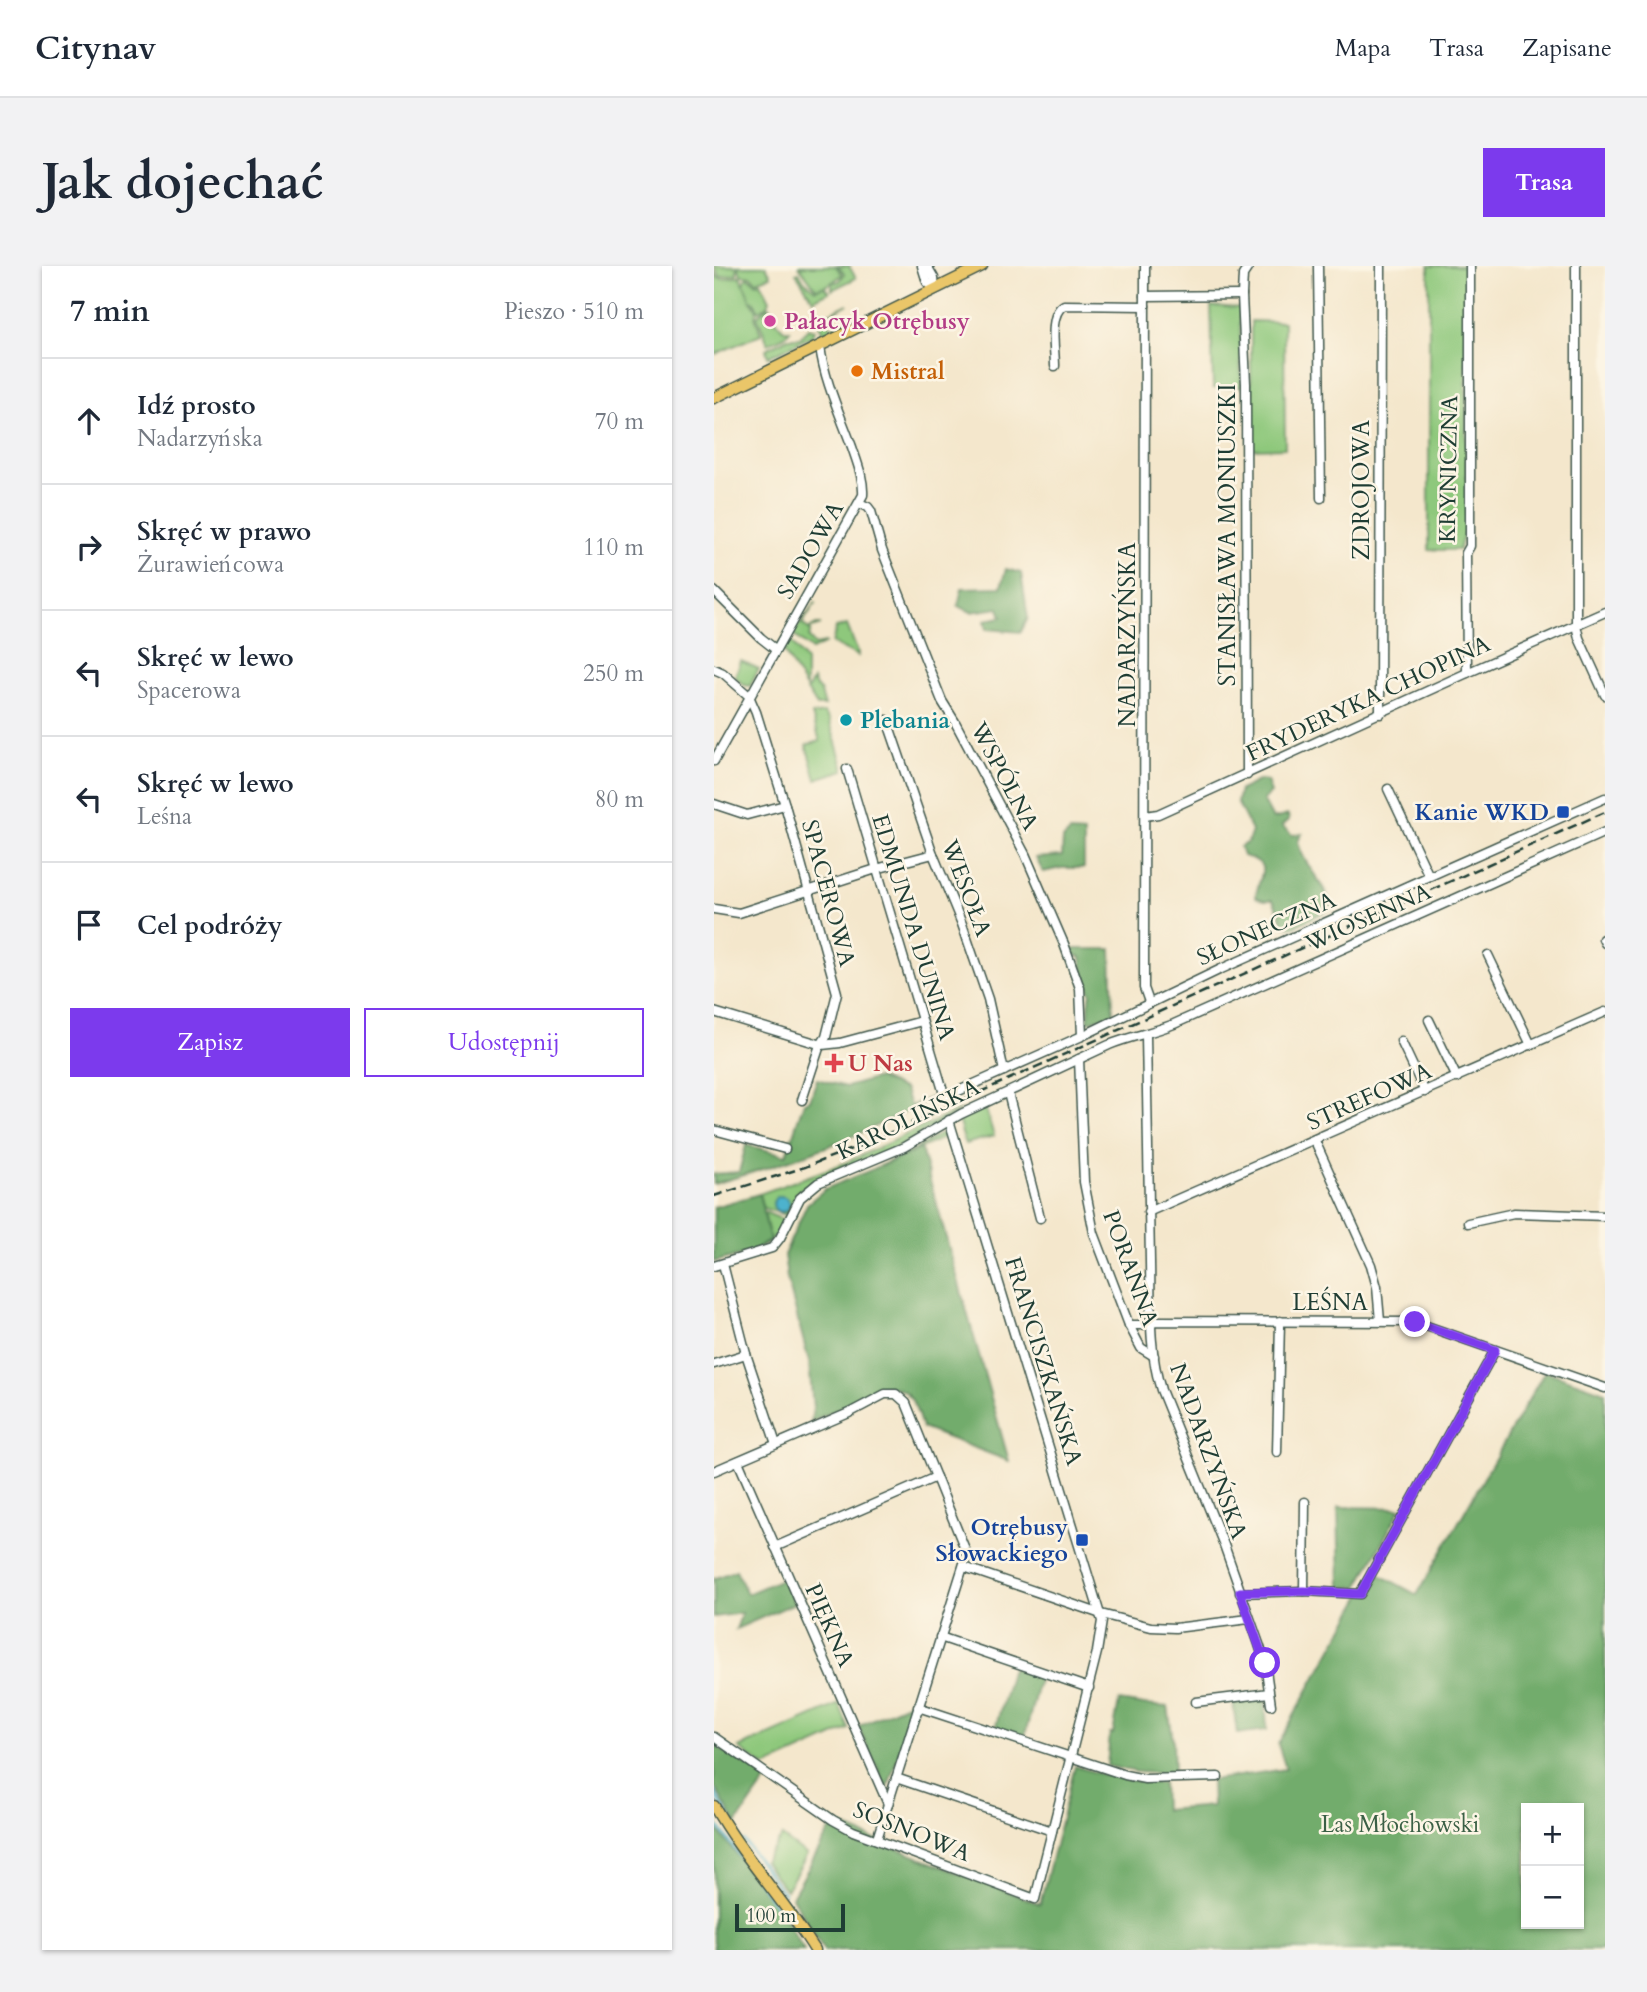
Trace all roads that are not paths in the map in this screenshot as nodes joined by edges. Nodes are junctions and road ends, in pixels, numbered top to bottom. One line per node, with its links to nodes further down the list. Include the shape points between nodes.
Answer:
1 (925, 266): 9 (street)
2 (982, 266): 9 (main road)
3 (1145, 266): 11 (street, NADARZYŃSKA)
4 (1249, 266): 10 (street, STANISŁAWA MONIUSZKI, via 1243,275)
5 (1318, 266): 15 (street)
6 (1381, 266): 25 (street, ZDROJOWA)
7 (1470, 266): 22 (street, KRYNICZNA)
8 (1576, 266): 19 (street)
9 (935, 289): 12 (main road)
10 (1242, 295): 11 (street); 29 (street, STANISŁAWA MONIUSZKI)
11 (1145, 301): 13 (street, via 1060,307 1055,317); 34 (street, NADARZYŃSKA)
12 (820, 346): 14 (main road); 16 (street, SADOWA, via 862,482)
13 (1055, 366)
14 (714, 398)
15 (1321, 498)
16 (859, 503): 20 (street, SADOWA); 48 (street, WSPÓLNA, via 870,509 932,679 1049,907 1080,988)
17 (714, 591): 20 (street)
18 (1605, 612): 19 (street, FRYDERYKA CHOPINA)
19 (1576, 625): 22 (street, FRYDERYKA CHOPINA); 23 (street)
20 (775, 649): 24 (street, SADOWA)
21 (714, 668): 24 (street)
22 (1466, 673): 25 (street, FRYDERYKA CHOPINA)
23 (1605, 695)
24 (749, 696): 27 (street, SADOWA); 33 (street, SPACEROWA)
25 (1380, 714): 29 (street, FRYDERYKA CHOPINA)
26 (887, 720): 36 (street, WESOŁA)
27 (715, 756)
28 (847, 769): 37 (street, EDMUNDA DUNINA)
29 (1247, 775): 34 (street, FRYDERYKA CHOPINA)
30 (1388, 789): 38 (street)
31 (1605, 798): 38 (street, SŁONECZNA)
32 (714, 804): 33 (street, via 747,815)
33 (785, 805): 39 (street, SPACEROWA)
34 (1145, 816): 42 (street, NADARZYŃSKA, via 1144,988)
35 (1605, 832): 47 (street, WIOSENNA)
36 (933, 854): 37 (street); 53 (street, WESOŁA, via 988,999)
37 (876, 869): 39 (street); 46 (street, EDMUNDA DUNINA)
38 (1429, 876): 42 (street, SŁONECZNA)
39 (809, 890): 40 (street, via 739,914); 50 (street, SPACEROWA, via 837,993)
40 (714, 909)
41 (1488, 955): 51 (street)
42 (1149, 1002): 48 (street, SŁONECZNA)
43 (714, 1012): 50 (street)
44 (1605, 1012): 51 (street, STREFOWA)
45 (1429, 1020): 54 (street)
46 (922, 1021): 50 (street); 57 (street, EDMUNDA DUNINA)
47 (1146, 1035): 52 (street, KAROLIŃSKA, via 1132,1036); 63 (street, NADARZYŃSKA)
48 (1082, 1036): 53 (street, SŁONECZNA)
49 (1401, 1041): 55 (street)
50 (822, 1045): 58 (street, SPACEROWA)
51 (1531, 1045): 54 (street, STREFOWA)
52 (1079, 1059): 56 (street, KAROLIŃSKA); 72 (street, PORANNA, via 1084,1182 1094,1233)
53 (1004, 1071): 57 (street, SŁONECZNA)
54 (1457, 1078): 55 (street, STREFOWA)
55 (1425, 1092): 61 (street, STREFOWA)
56 (1008, 1093): 59 (street, KAROLIŃSKA); 65 (street)
57 (946, 1097)
58 (802, 1100)
59 (949, 1120): 67 (street, KAROLIŃSKA, via 904,1147 811,1187 798,1200 772,1248); 88 (street, FRANCISZKAŃSKA)
60 (714, 1130): 62 (street)
61 (1315, 1141): 63 (street, STREFOWA); 70 (street, via 1371,1265)
62 (785, 1149)
63 (1148, 1212): 71 (street, NADARZYŃSKA)
64 (1605, 1216): 66 (street, via 1514,1213)
65 (1040, 1218)
66 (1468, 1223)
67 (723, 1264): 68 (street, KAROLIŃSKA); 74 (street)
68 (714, 1266)
69 (1280, 1321): 70 (street, LEŚNA); 71 (street, LEŚNA); 79 (street)
70 (1380, 1321): 73 (street, LEŚNA, via 1418,1322)
71 (1151, 1322): 72 (street, LEŚNA); 75 (street, NADARZYŃSKA)
72 (1129, 1325): 75 (street, PORANNA, via 1141,1348)
73 (1495, 1350): 77 (street, LEŚNA); 86 (street, via 1360,1594)
74 (746, 1354): 76 (street); 78 (street)
75 (1154, 1356): 87 (street, NADARZYŃSKA, via 1161,1390)
76 (714, 1364)
77 (1605, 1388)
78 (776, 1444): 80 (street); 82 (street, via 885,1394 896,1394 906,1402)
79 (1277, 1452)
80 (738, 1461): 81 (street); 84 (street, PIĘKNA)
81 (714, 1471)
82 (936, 1477): 84 (street); 85 (street, via 966,1547)
83 (1305, 1502): 86 (street)
84 (775, 1547): 100 (street, PIĘKNA)
85 (964, 1567): 88 (street); 90 (street)
86 (1304, 1591): 87 (street)
87 (1240, 1592): 89 (street, NADARZYŃSKA)
88 (1101, 1614): 89 (street, via 1155,1628); 91 (street)
89 (1249, 1619): 92 (street, NADARZYŃSKA, via 1265,1663)
90 (940, 1637): 91 (street); 95 (street)
91 (1089, 1688): 97 (street)
92 (1269, 1693): 93 (street); 94 (street, NADARZYŃSKA)
93 (1196, 1702)
94 (1271, 1705)
95 (918, 1707): 97 (street); 99 (street)
96 (714, 1737): 103 (street, SOSNOWA, via 832,1820)
97 (1070, 1758): 98 (street, via 1145,1779); 102 (street)
98 (1218, 1777)
99 (896, 1778): 100 (street); 102 (street)
100 (888, 1804): 103 (street)
101 (714, 1806): 104 (main road)
102 (1052, 1831): 103 (street, SOSNOWA, via 1035,1899)
103 (877, 1839)
104 (815, 1950)

